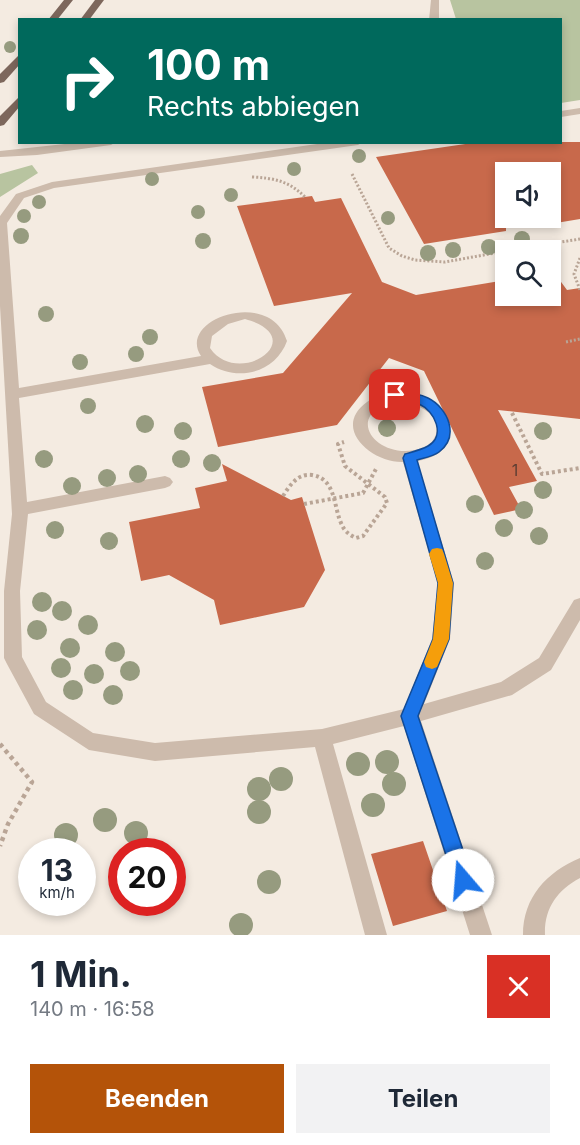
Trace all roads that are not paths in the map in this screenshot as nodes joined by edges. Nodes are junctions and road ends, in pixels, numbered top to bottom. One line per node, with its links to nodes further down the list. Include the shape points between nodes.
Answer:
1 (69, 0): 4 (main road)
2 (100, 0): 5 (main road)
3 (435, 0): 6 (street)
4 (54, 18)
5 (86, 18)
6 (434, 18)
7 (18, 59): 8 (main road)
8 (0, 80)
9 (18, 101): 12 (main road)
10 (580, 111): 11 (street)
11 (562, 114)
12 (0, 123)
13 (96, 144): 15 (street)
14 (344, 144): 17 (street, via 52,184 20,196 1,223)
15 (0, 154)
16 (212, 359): 16 (street, via 234,368 260,366 278,353 281,336 269,321 233,316 221,320 206,334 206,352); 17 (street)
17 (12, 394): 20 (street)
18 (410, 458): 18 (street, via 433,450 441,442 444,423 439,414 421,399 395,395 370,404 360,423 369,444 394,457); 22 (street, via 446,583 441,639)
19 (165, 482): 20 (street)
20 (20, 509): 23 (street, via 12,591 13,658 40,708 90,741 155,752)
21 (580, 605): 22 (street, via 545,664 506,689)
22 (410, 716): 23 (street); 26 (street)
23 (322, 738): 25 (street)
24 (580, 868): 27 (street, via 560,878 543,897)
25 (376, 935)
26 (481, 935)
27 (534, 935)

